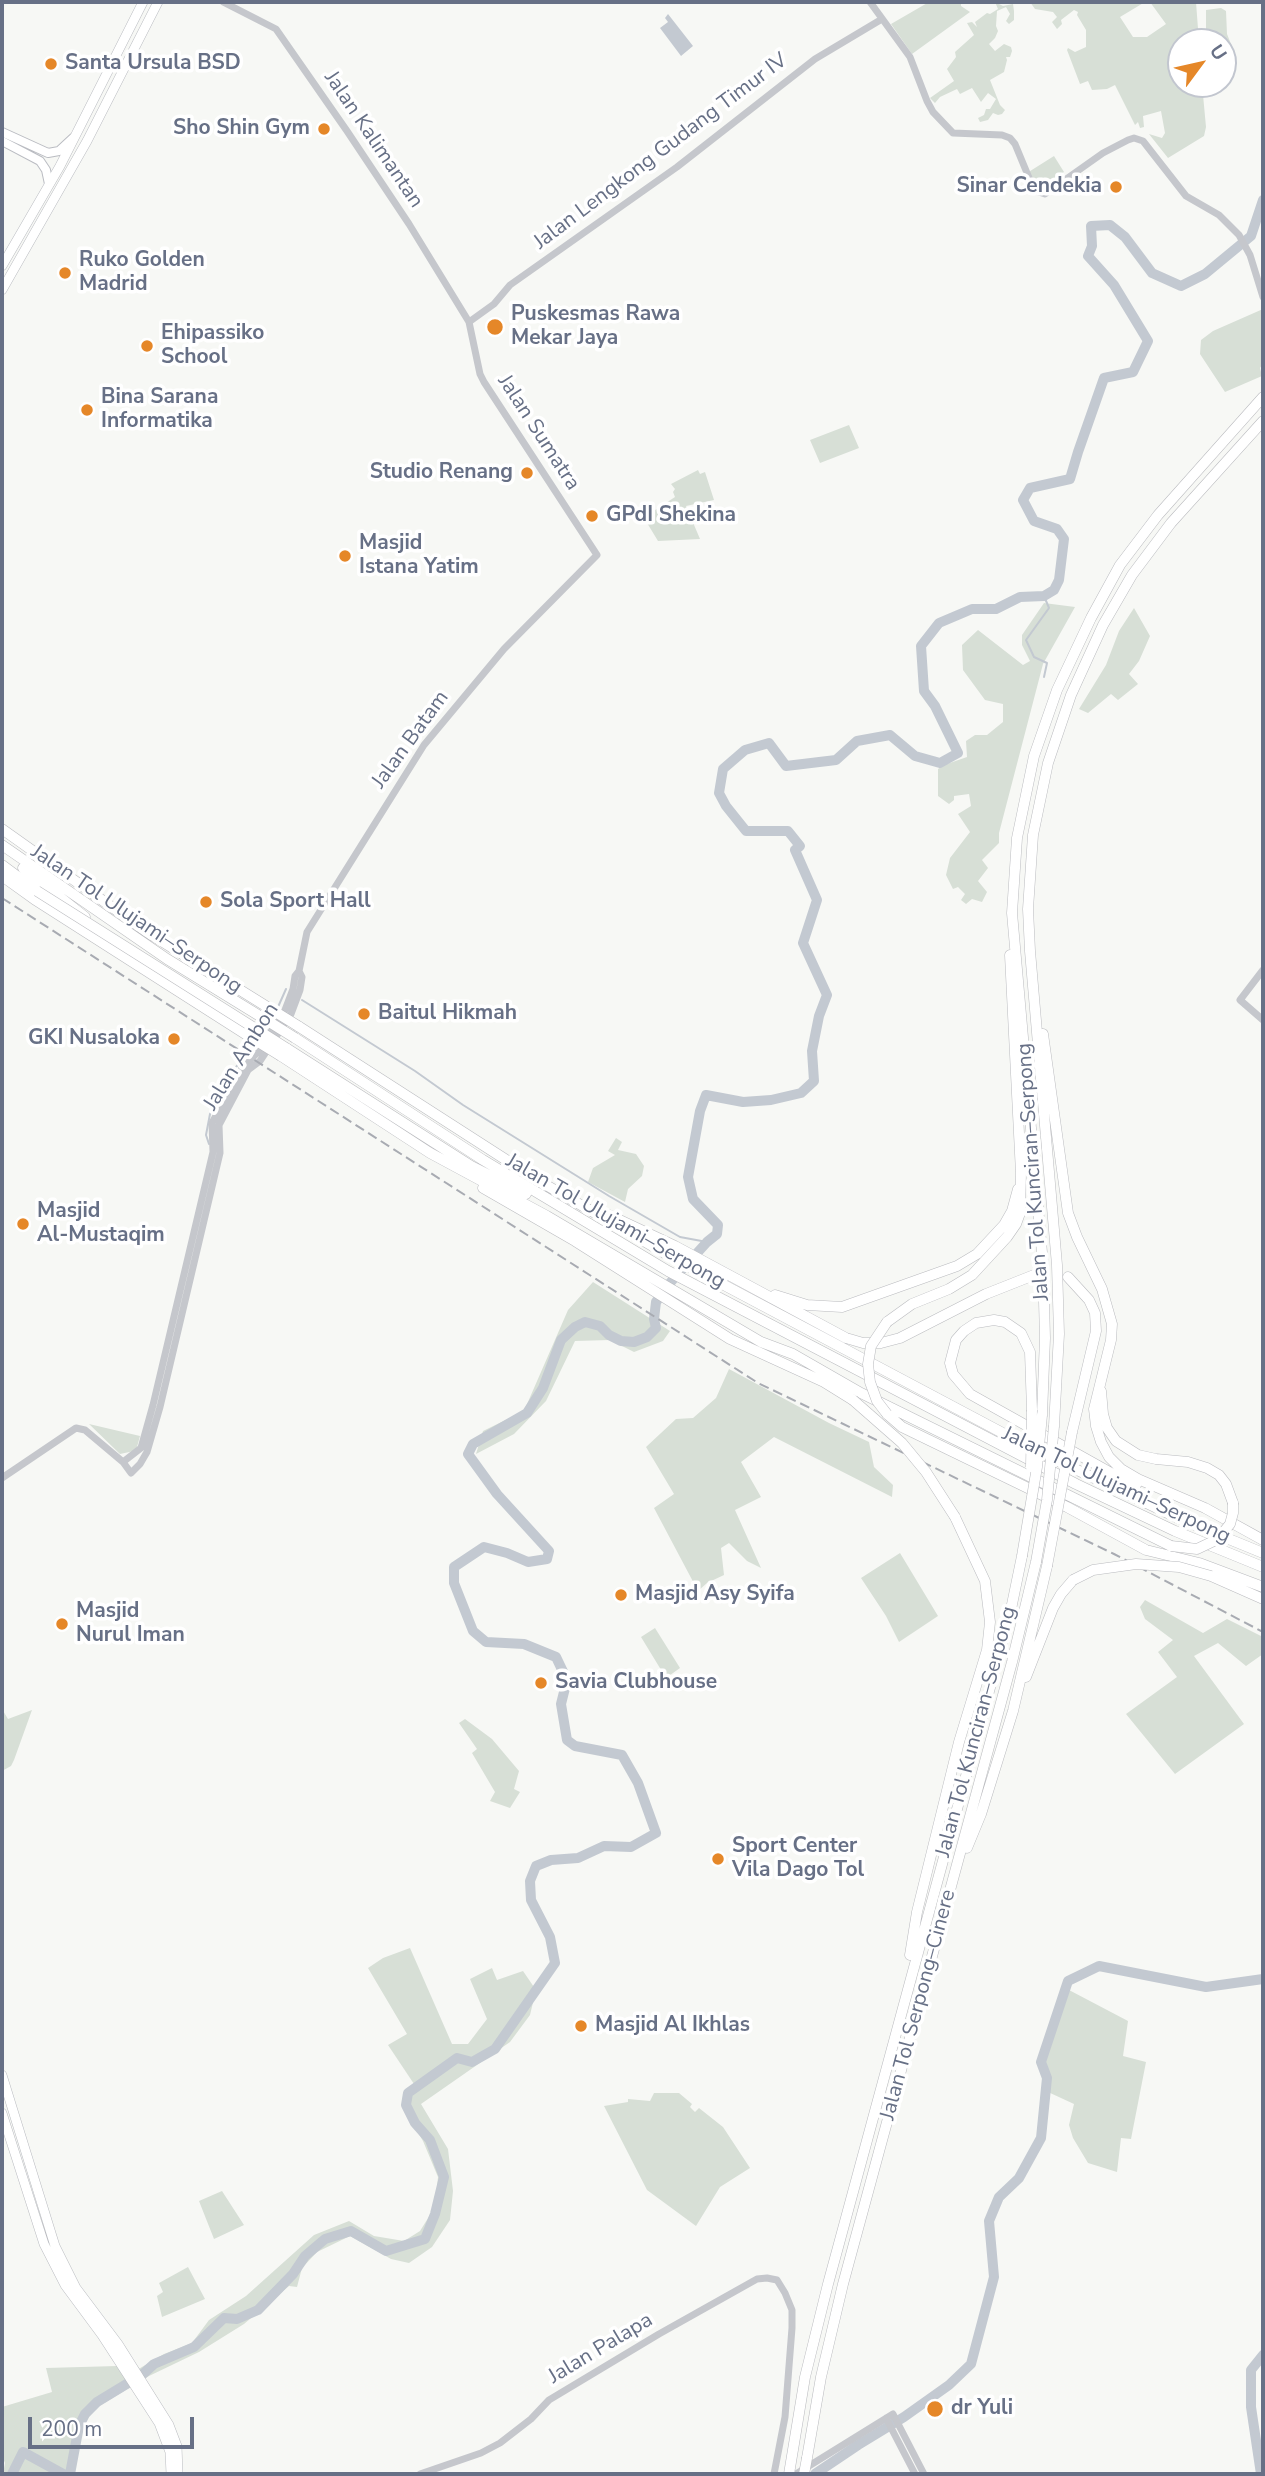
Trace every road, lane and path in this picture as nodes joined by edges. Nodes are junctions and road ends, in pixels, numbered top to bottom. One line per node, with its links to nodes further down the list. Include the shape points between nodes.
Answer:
1 (143, 2): 7 (main road)
2 (158, 2): 11 (main road)
3 (223, 2): 13 (street, Jalan Kalimantan, via 281,35 409,224)
4 (870, 2): 5 (street)
5 (882, 19): 12 (street, via 906,50 927,101 946,127 957,135 1010,138 1031,185 1040,193 1049,192 1128,140 1138,139 1147,145 1185,196 1219,215 1242,240); 13 (street, Jalan Lengkong Gudang Timur IV, via 815,59 677,167 508,287)
6 (2, 132): 7 (main road, via 48,153 59,151)
7 (75, 136): 9 (main road)
8 (2, 141): 9 (main road, via 40,161)
9 (49, 184): 10 (main road)
10 (2, 266)
11 (2, 290)
12 (1263, 297)
13 (469, 322): 16 (street, Jalan Sumatra, via 484,382)
14 (1263, 397): 23 (highway, Jalan Tol Kunciran–Serpong, via 1158,515 1120,565 1091,618 1057,690 1034,756 1017,838)
15 (1263, 421): 24 (highway, via 1171,523 1132,575 1071,695 1048,763 1033,835)
16 (595, 557): 26 (street, Jalan Batam, via 504,649 416,755 307,932)
17 (2, 821): 22 (highway)
18 (2, 830): 22 (highway, Jalan Tol Ulujami–Serpong)
19 (2, 847): 27 (highway, via 41,883); 32 (highway, Jalan Tol Ulujami–Serpong, bridge, via 167,959)
20 (2, 865): 29 (highway, bridge)
21 (2, 876): 27 (highway)
22 (72, 880): 31 (highway, Jalan Tol Ulujami–Serpong, bridge)
23 (1012, 913): 30 (highway); 41 (highway, Jalan Tol Kunciran–Serpong, bridge, via 1043,1264 1042,1415)
24 (1030, 951): 37 (highway, via 1068,1213 1102,1289 1112,1324); 48 (highway, Jalan Tol Serpong–Cinere, bridge, via 1057,1265 1054,1426 1036,1562)
25 (1263, 970): 28 (street, via 1240,999)
26 (299, 971): 38 (street, Jalan Ambon, via 285,1010 257,1054 242,1068 212,1123 213,1152 153,1405 141,1448); 38 (street, Jalan Ambon, via 300,990 291,1014 260,1061 248,1070 219,1125 220,1153 147,1452 131,1473)
27 (188, 997): 29 (highway, bridge)
28 (1263, 1020)
29 (283, 1052): 32 (highway, via 471,1167); 35 (highway, via 500,1199)
30 (1021, 1173): 36 (highway, via 1004,1225 977,1254 957,1266 842,1307 807,1305); 45 (highway, bridge, via 1020,1213 1007,1237 972,1275 912,1304 887,1322 872,1346 868,1364 877,1401 902,1427 1146,1550 1199,1563)
31 (539, 1181): 36 (highway); 43 (highway, Jalan Tol Ulujami–Serpong, via 675,1259 1031,1448 1168,1514)
32 (583, 1222): 44 (highway, Jalan Tol Ulujami–Serpong, via 1076,1484)
33 (1034, 1275): 36 (highway, via 881,1343 846,1338)
34 (1068, 1277): 47 (highway, bridge, via 1089,1300 1096,1331)
35 (649, 1281): 37 (highway, bridge, via 861,1393 1171,1546 1197,1549 1218,1539 1233,1513 1226,1484 1208,1468 1138,1455 1116,1441 1103,1414); 49 (highway, bridge, via 730,1339 853,1400 902,1443 955,1517 985,1581 990,1622 987,1650 917,1912)
36 (754, 1289)
37 (1102, 1373): 40 (highway, via 1094,1409 1110,1457 1138,1479)
38 (122, 1462): 39 (street, via 85,1430 76,1428)
39 (2, 1478)
40 (1186, 1501): 41 (highway, bridge, via 1113,1474 1024,1424 1000,1411 970,1394 950,1363 956,1340 985,1320 1014,1327 1030,1352 1031,1410); 42 (highway)
41 (1030, 1509): 49 (highway, Jalan Tol Kunciran–Serpong, bridge, via 1010,1614)
42 (1263, 1540)
43 (1263, 1553)
44 (1263, 1567)
45 (1263, 1587)
46 (1263, 1600): 47 (highway, bridge, via 1179,1567 1136,1564 1093,1570 1073,1580 1053,1608)
47 (1013, 1711): 48 (highway, via 981,1814)
48 (950, 1890): 61 (highway, Jalan Tol Serpong–Cinere, bridge, via 843,2284)
49 (902, 2004): 56 (highway, Jalan Tol Serpong–Cinere, via 818,2324)
50 (2, 2075): 52 (main road)
51 (3, 2116): 52 (main road); 53 (main road, via 44,2244 65,2285)
52 (15, 2116): 53 (main road, via 41,2208 65,2270)
53 (130, 2370): 54 (main road)
54 (140, 2387): 57 (main road, via 167,2440); 58 (main road, via 175,2436)
55 (895, 2427): 56 (street, via 890,2417); 62 (street); 63 (street)
56 (792, 2472)
57 (171, 2474)
58 (178, 2474)
59 (420, 2474): 60 (street, Jalan Palapa, via 500,2443 549,2400 757,2279 767,2278 776,2280 792,2310 785,2417)
60 (774, 2474)
61 (804, 2474)
62 (915, 2474)
63 (924, 2474)

